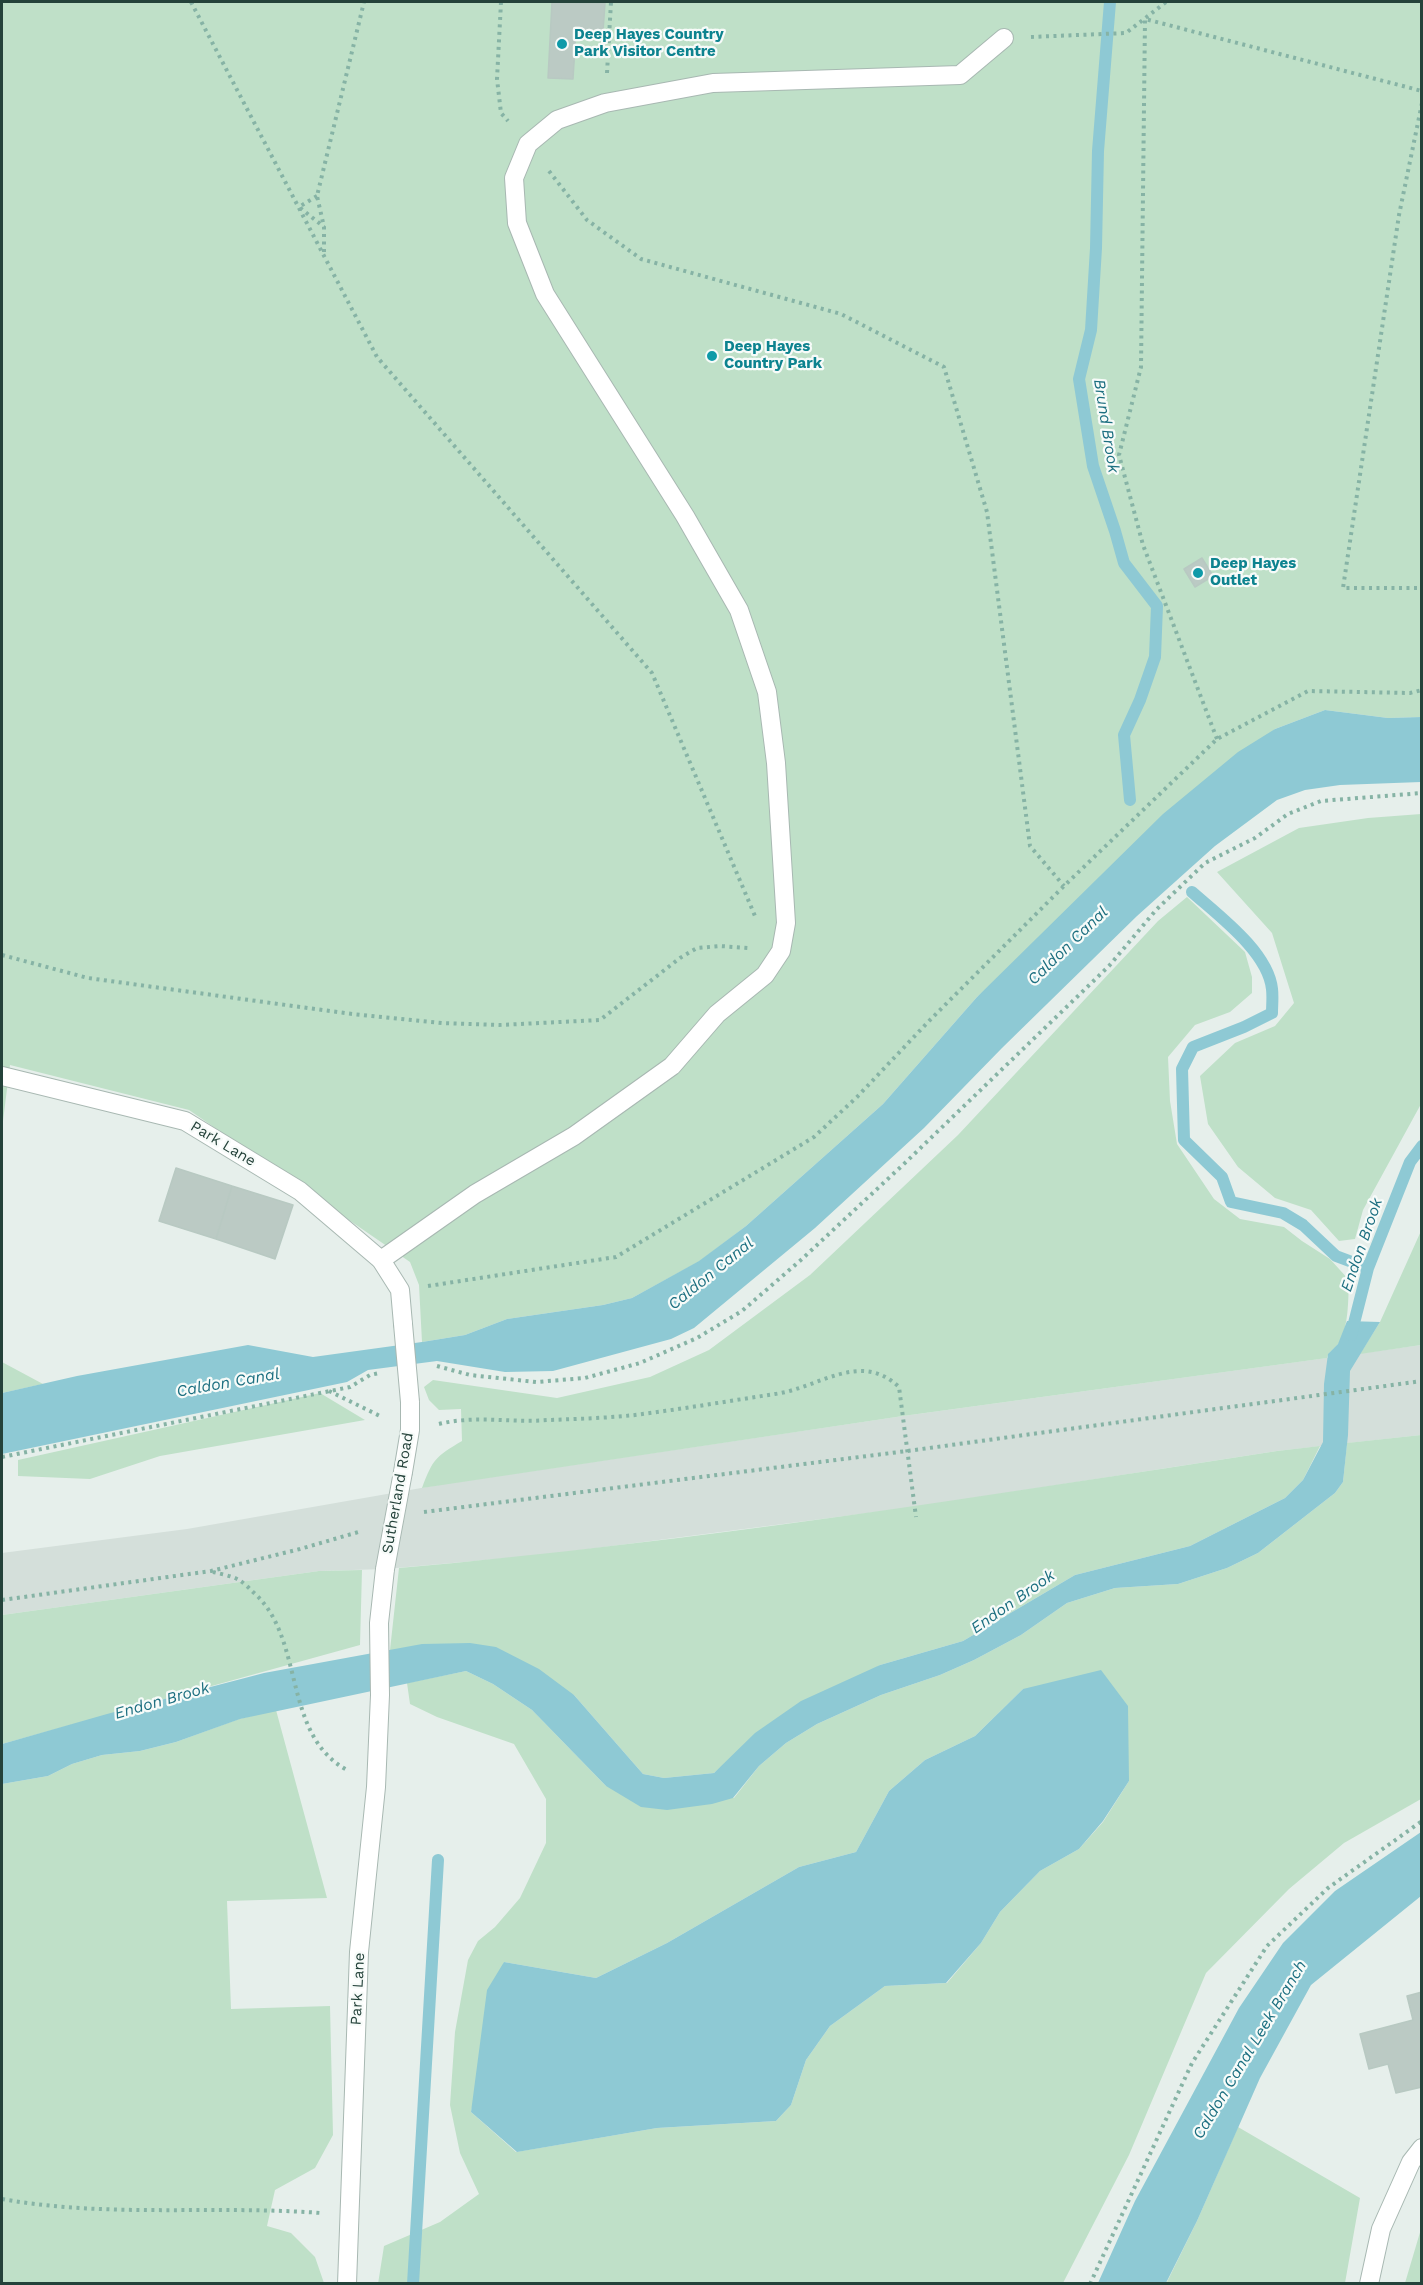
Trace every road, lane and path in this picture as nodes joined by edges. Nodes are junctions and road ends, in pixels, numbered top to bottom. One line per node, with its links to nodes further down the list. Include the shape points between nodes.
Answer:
1 (191, 2): 13 (path)
2 (364, 2): 12 (path)
3 (501, 2): 11 (path, via 497,79 501,114)
4 (611, 2): 9 (path)
5 (1167, 2): 6 (path)
6 (1145, 19): 7 (path, via 1126,33); 8 (path); 18 (path, via 1141,367 1119,455 1143,545)
7 (1004, 38): 9 (street, via 960,75 713,82)
8 (1422, 91)
9 (605, 103): 11 (street, via 557,120)
10 (1422, 103): 16 (path, via 1399,215 1342,588)
11 (528, 144): 20 (path, via 586,220 641,260 841,314 944,367 987,512 1030,846); 21 (street, via 514,178 517,223 545,294 740,610 767,692 776,763 786,923)
12 (317, 196): 13 (path); 14 (path)
13 (299, 207): 14 (path); 15 (path)
14 (324, 227): 15 (path)
15 (324, 253): 21 (path, via 377,357 652,673 752,912)
16 (1422, 588)
17 (1422, 690): 18 (path, via 1308,691)
18 (1217, 739): 20 (path)
19 (1422, 793): 26 (path, via 1321,801 1288,814 1255,838 1205,863 1156,910 1109,966 897,1170 742,1311 706,1332 640,1364 585,1378 536,1382 470,1375)
20 (1064, 886): 25 (path, via 814,1137 616,1257)
21 (781, 951): 22 (path, via 697,948 600,1020 499,1025 352,1014 88,978); 24 (street, via 765,975 717,1014 672,1065 574,1136 475,1194)
22 (2, 955)
23 (2, 1076): 24 (street, Park Lane, via 185,1121 300,1191)
24 (381, 1260): 25 (street, Sutherland Road)
25 (400, 1290): 30 (street, Sutherland Road, bridge)
26 (436, 1366)
27 (381, 1373): 29 (path, via 350,1387)
28 (1422, 1382): 31 (path)
29 (328, 1391): 30 (path); 32 (path)
30 (410, 1430): 31 (path, via 458,1419 532,1422 633,1415 780,1394 864,1369 887,1376 899,1387); 38 (street, Sutherland Road, bridge, via 385,1569 379,1623)
31 (908, 1451): 33 (path); 34 (path)
32 (2, 1456)
33 (413, 1516)
34 (916, 1516)
35 (368, 1529): 36 (path)
36 (211, 1571): 37 (path); 39 (path, via 240,1580 261,1598 273,1614 302,1712 322,1751 336,1764)
37 (2, 1600)
38 (380, 1695): 39 (street, Park Lane)
39 (376, 1787): 43 (street, Park Lane, via 359,1952)
40 (1422, 1821): 45 (path, via 1328,1888 1267,1946 1192,2064)
41 (1422, 2148): 46 (street, via 1411,2163 1381,2229)
42 (2, 2199): 43 (path, via 85,2208 268,2209)
43 (349, 2216): 44 (street, Park Lane)
44 (348, 2283)
45 (1090, 2283)
46 (1369, 2283)

